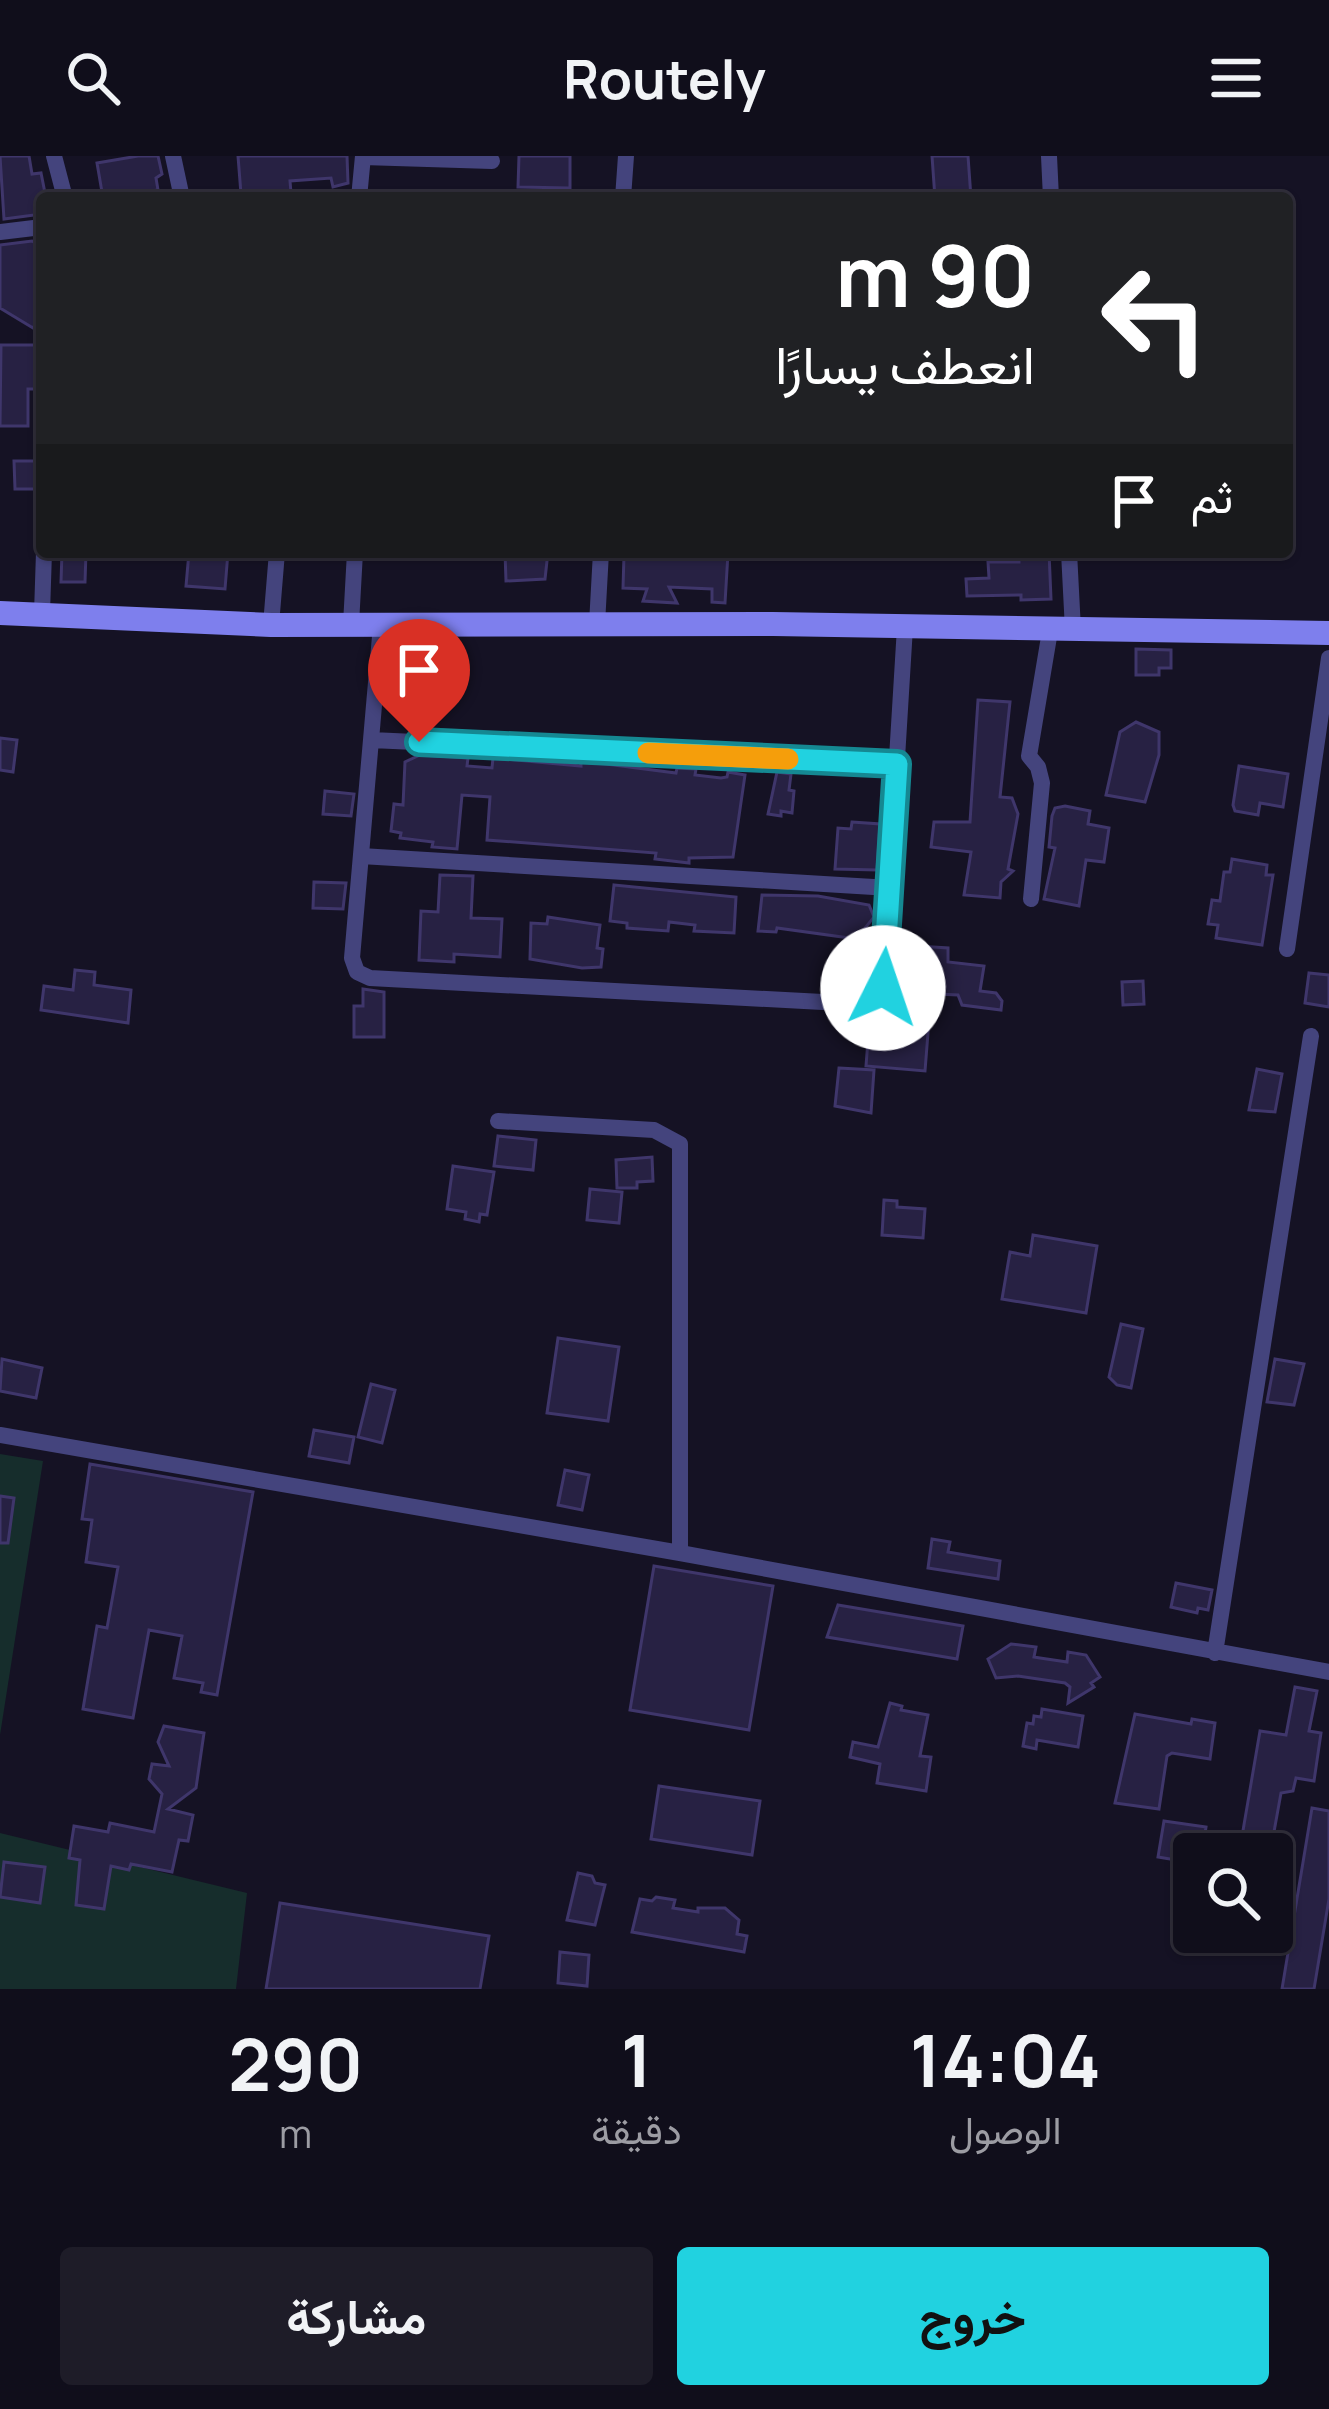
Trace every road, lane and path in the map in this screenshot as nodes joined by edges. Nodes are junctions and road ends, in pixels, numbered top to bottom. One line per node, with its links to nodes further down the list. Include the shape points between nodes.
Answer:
1 (54, 156): 7 (street)
2 (172, 156): 8 (street)
3 (363, 156): 6 (street); 9 (street)
4 (626, 156): 10 (street)
5 (1049, 156): 11 (street)
6 (492, 160)
7 (63, 192)
8 (181, 192)
9 (360, 192)
10 (623, 192)
11 (1051, 192)
12 (36, 228): 13 (street)
13 (0, 232)
14 (44, 558): 20 (street)
15 (277, 558): 23 (street)
16 (356, 558): 21 (street)
17 (601, 558): 22 (street)
18 (1068, 558): 26 (street)
19 (0, 614): 20 (street)
20 (42, 614): 23 (street)
21 (351, 624): 23 (street); 24 (street)
22 (596, 624): 24 (street); 25 (street)
23 (271, 625)
24 (381, 625): 29 (street)
25 (905, 627): 26 (street); 30 (street)
26 (1062, 631): 27 (street); 33 (street, via 1030,745 1042,783)
27 (1329, 633)
28 (1329, 658): 34 (street)
29 (371, 740): 30 (street); 31 (street)
30 (897, 764): 32 (street)
31 (361, 856): 32 (street); 32 (street, via 352,958 370,978 860,1004 883,988)
32 (890, 888)
33 (1031, 899)
34 (1287, 949)
35 (1311, 1036): 39 (street)
36 (498, 1121): 38 (street, via 655,1130 680,1144)
37 (0, 1435): 38 (street)
38 (680, 1553): 39 (street)
39 (1215, 1653): 40 (street)
40 (1329, 1672)

